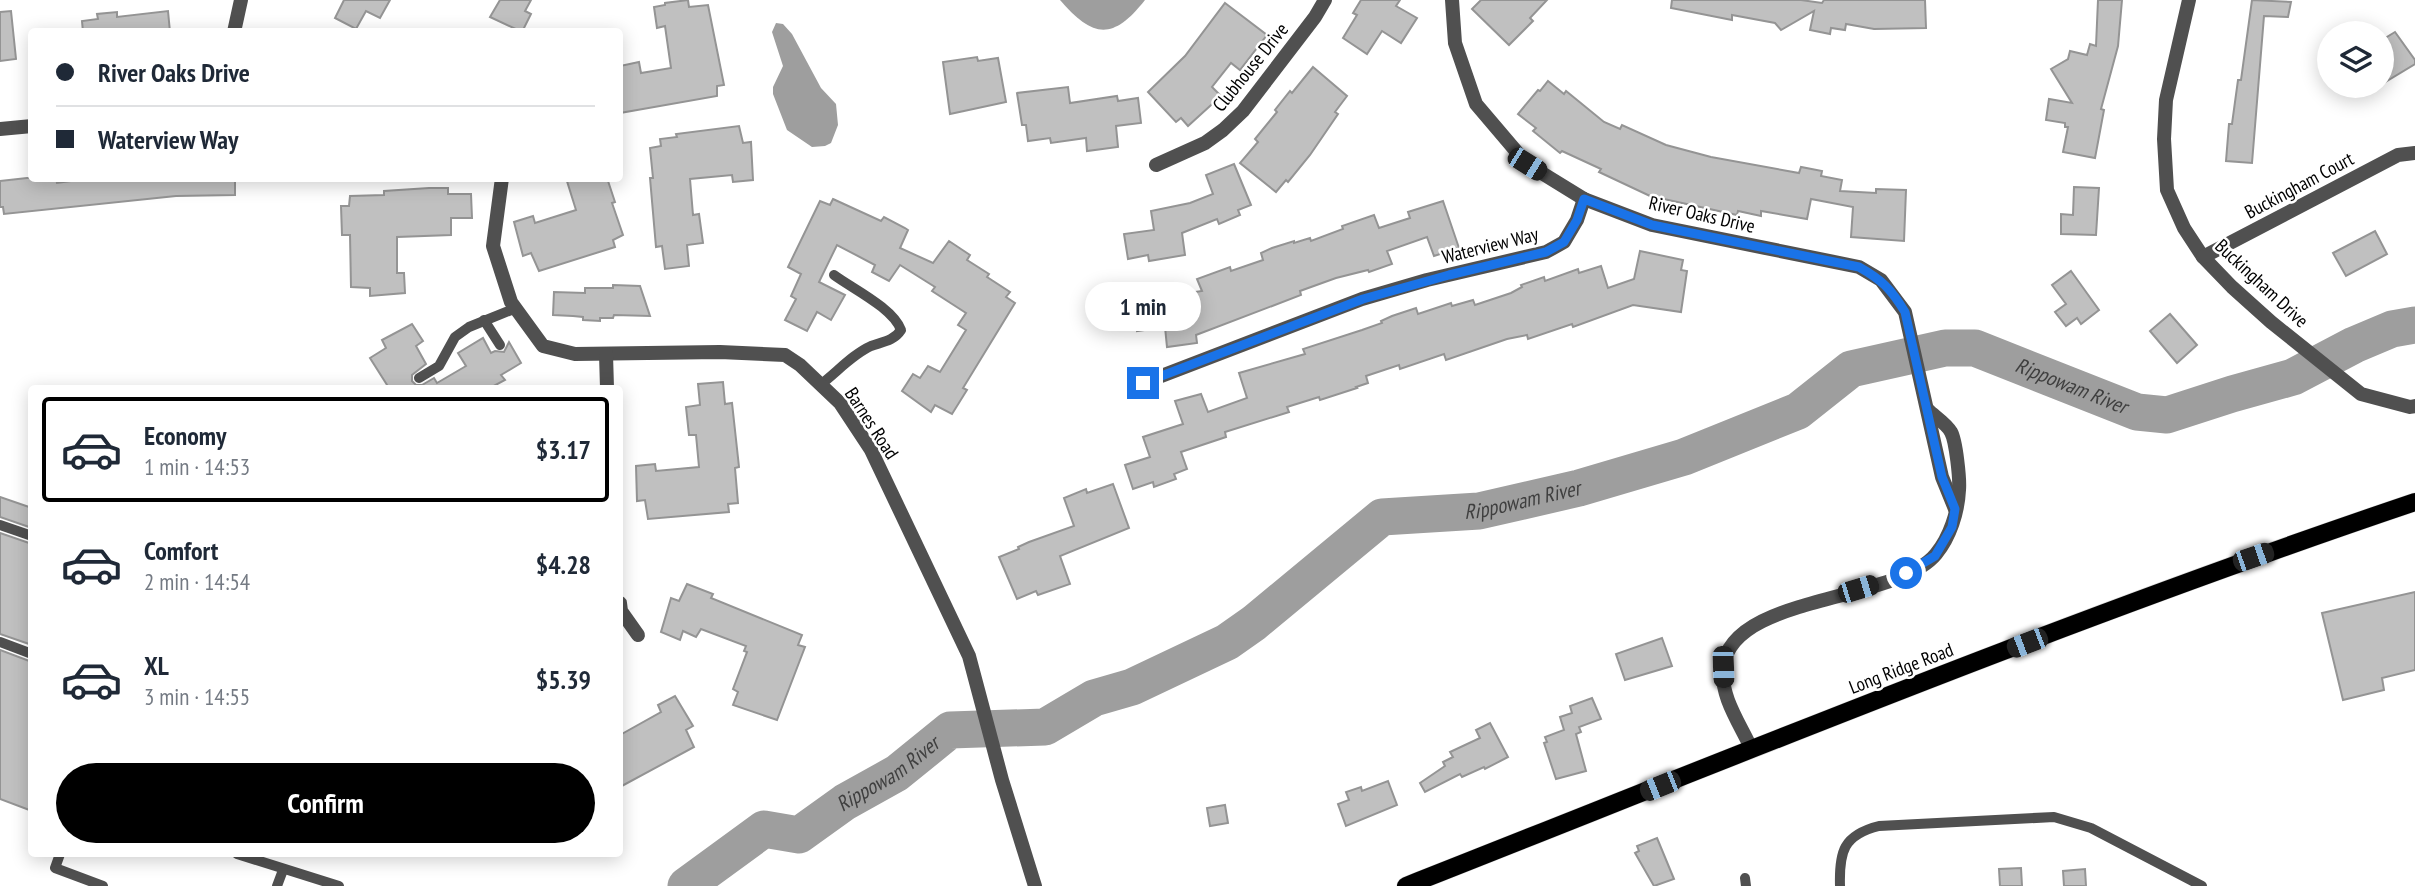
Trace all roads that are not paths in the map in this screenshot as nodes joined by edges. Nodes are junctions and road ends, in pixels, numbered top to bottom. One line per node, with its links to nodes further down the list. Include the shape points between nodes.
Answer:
1 (241, 0): 5 (street)
2 (1325, 0): 9 (street, Clubhouse Drive, via 1243,111 1205,143)
3 (1452, 0): 11 (street, River Oaks Drive, via 1455,43 1476,104 1527,164)
4 (2189, 0): 12 (street, Buckingham Drive, via 2166,100 2164,139 2167,190)
5 (235, 28)
6 (28, 126): 7 (street)
7 (0, 130)
8 (2415, 153): 12 (street, Buckingham Court, via 2398,155)
9 (1156, 165)
10 (501, 182): 14 (street, Barnes Road, via 493,246)
11 (1584, 199): 19 (street, Waterview Way, via 1564,242 1546,252 1363,299); 30 (street, River Oaks Drive, via 1652,225 1859,267 1881,280 1905,312 1928,410 1951,431 1959,492 1952,527 1935,556 1884,582 1781,613 1735,641 1723,667 1723,682)
12 (2203, 257): 22 (street, Buckingham Drive, via 2271,322 2361,394)
13 (834, 275): 20 (lane, via 890,313 901,330 892,339 869,347)
14 (516, 308): 15 (lane); 17 (street, Barnes Road, via 543,346 575,355)
15 (484, 320): 16 (lane); 18 (lane, via 455,337 439,366)
16 (500, 345)
17 (606, 354): 20 (street, Barnes Road, via 785,355); 21 (street)
18 (419, 379)
19 (1143, 383)
20 (820, 384): 37 (street, Barnes Road, via 840,403 871,450 969,656)
21 (607, 385)
22 (2415, 406)
23 (2415, 502): 30 (main road, Long Ridge Road, via 2253,557)
24 (0, 525): 25 (lane)
25 (28, 535)
26 (623, 614): 27 (street)
27 (638, 635)
28 (0, 642): 29 (lane)
29 (28, 652)
30 (1751, 748): 38 (main road, Long Ridge Road)
31 (59, 857): 34 (lane, via 55,868)
32 (246, 857): 33 (lane)
33 (283, 870): 35 (lane); 36 (lane)
34 (103, 886)
35 (277, 886)
36 (339, 886)
37 (1035, 886)
38 (1406, 886)
39 (1840, 886): 40 (lane, via 1842,856 1860,831 1879,826 2054,817 2091,828)
40 (2202, 886)

